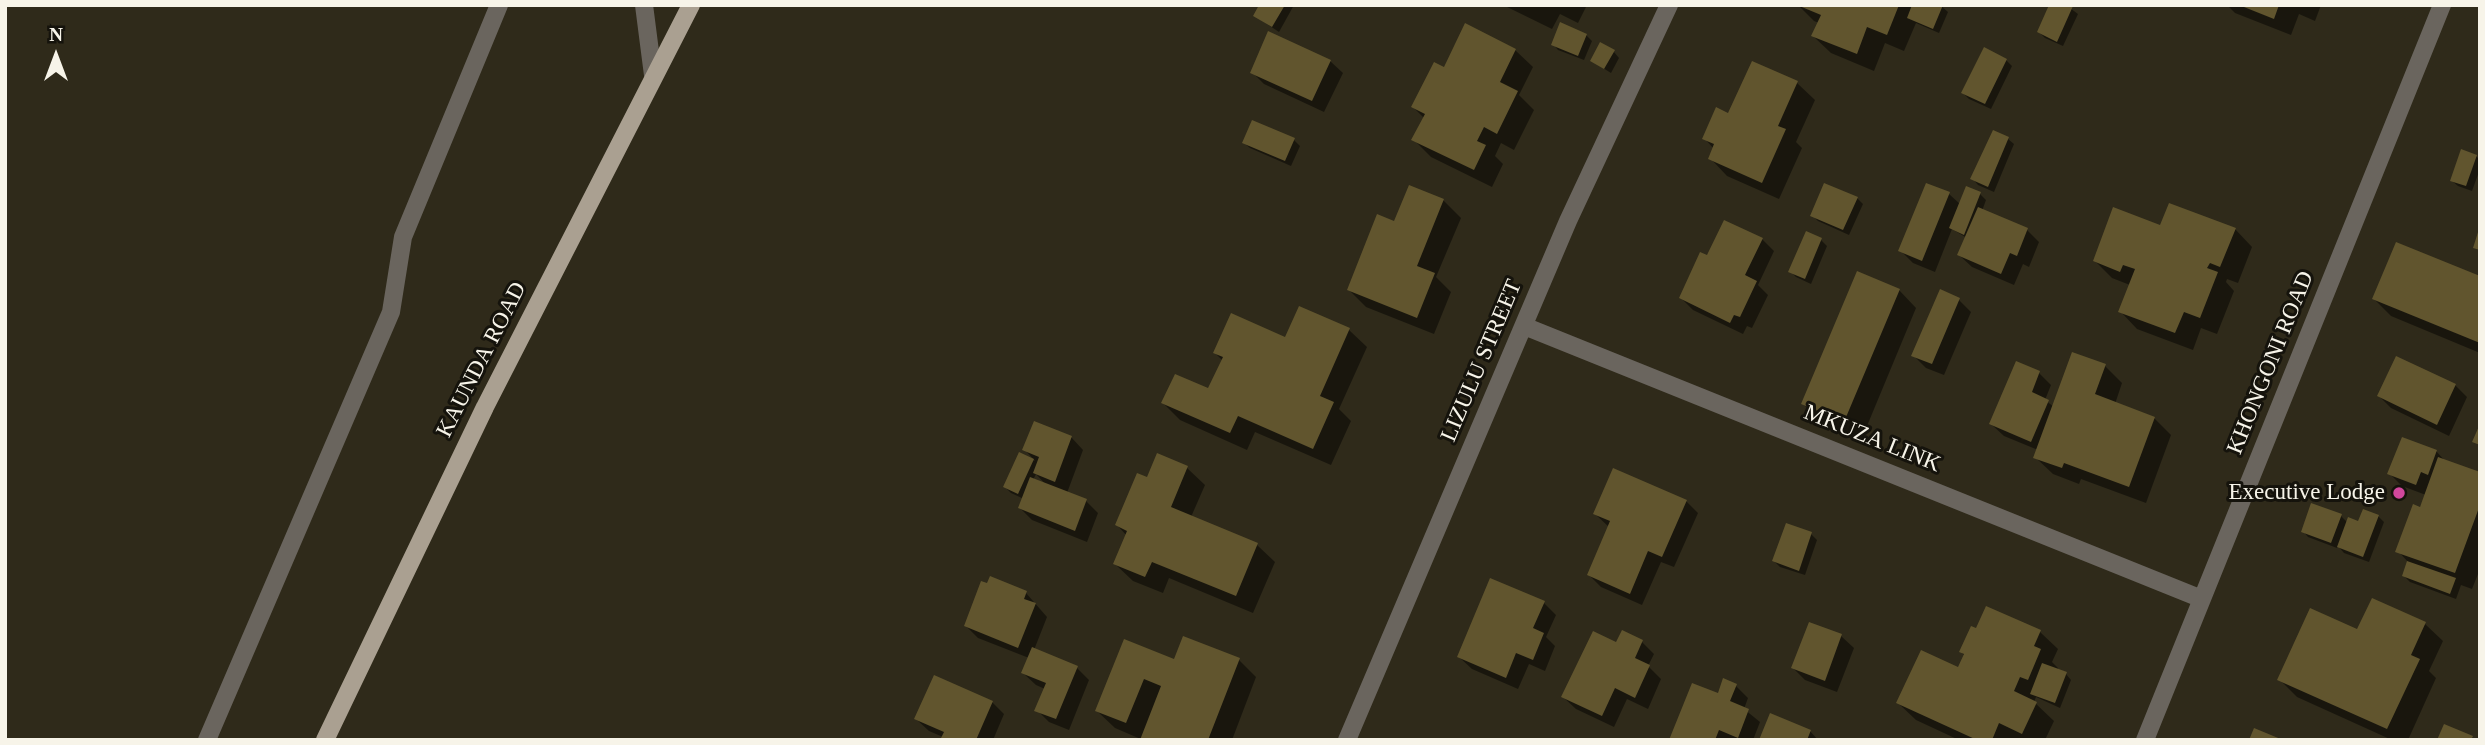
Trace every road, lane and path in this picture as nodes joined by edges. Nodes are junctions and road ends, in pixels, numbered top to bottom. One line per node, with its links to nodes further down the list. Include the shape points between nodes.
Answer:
1 (499, 5): 9 (street, via 403,237 391,312)
2 (644, 5): 6 (street)
3 (691, 5): 6 (main road, KAUNDA ROAD)
4 (1668, 5): 7 (street, LIZULU STREET)
5 (2442, 5): 8 (street, KHONGONI ROAD)
6 (653, 75): 10 (main road, KAUNDA ROAD, via 485,407)
7 (1524, 326): 8 (street, MKUZA LINK); 11 (street, LIZULU STREET)
8 (2202, 599): 12 (street, KHONGONI ROAD)
9 (207, 740)
10 (326, 740)
11 (1347, 740)
12 (2145, 740)

